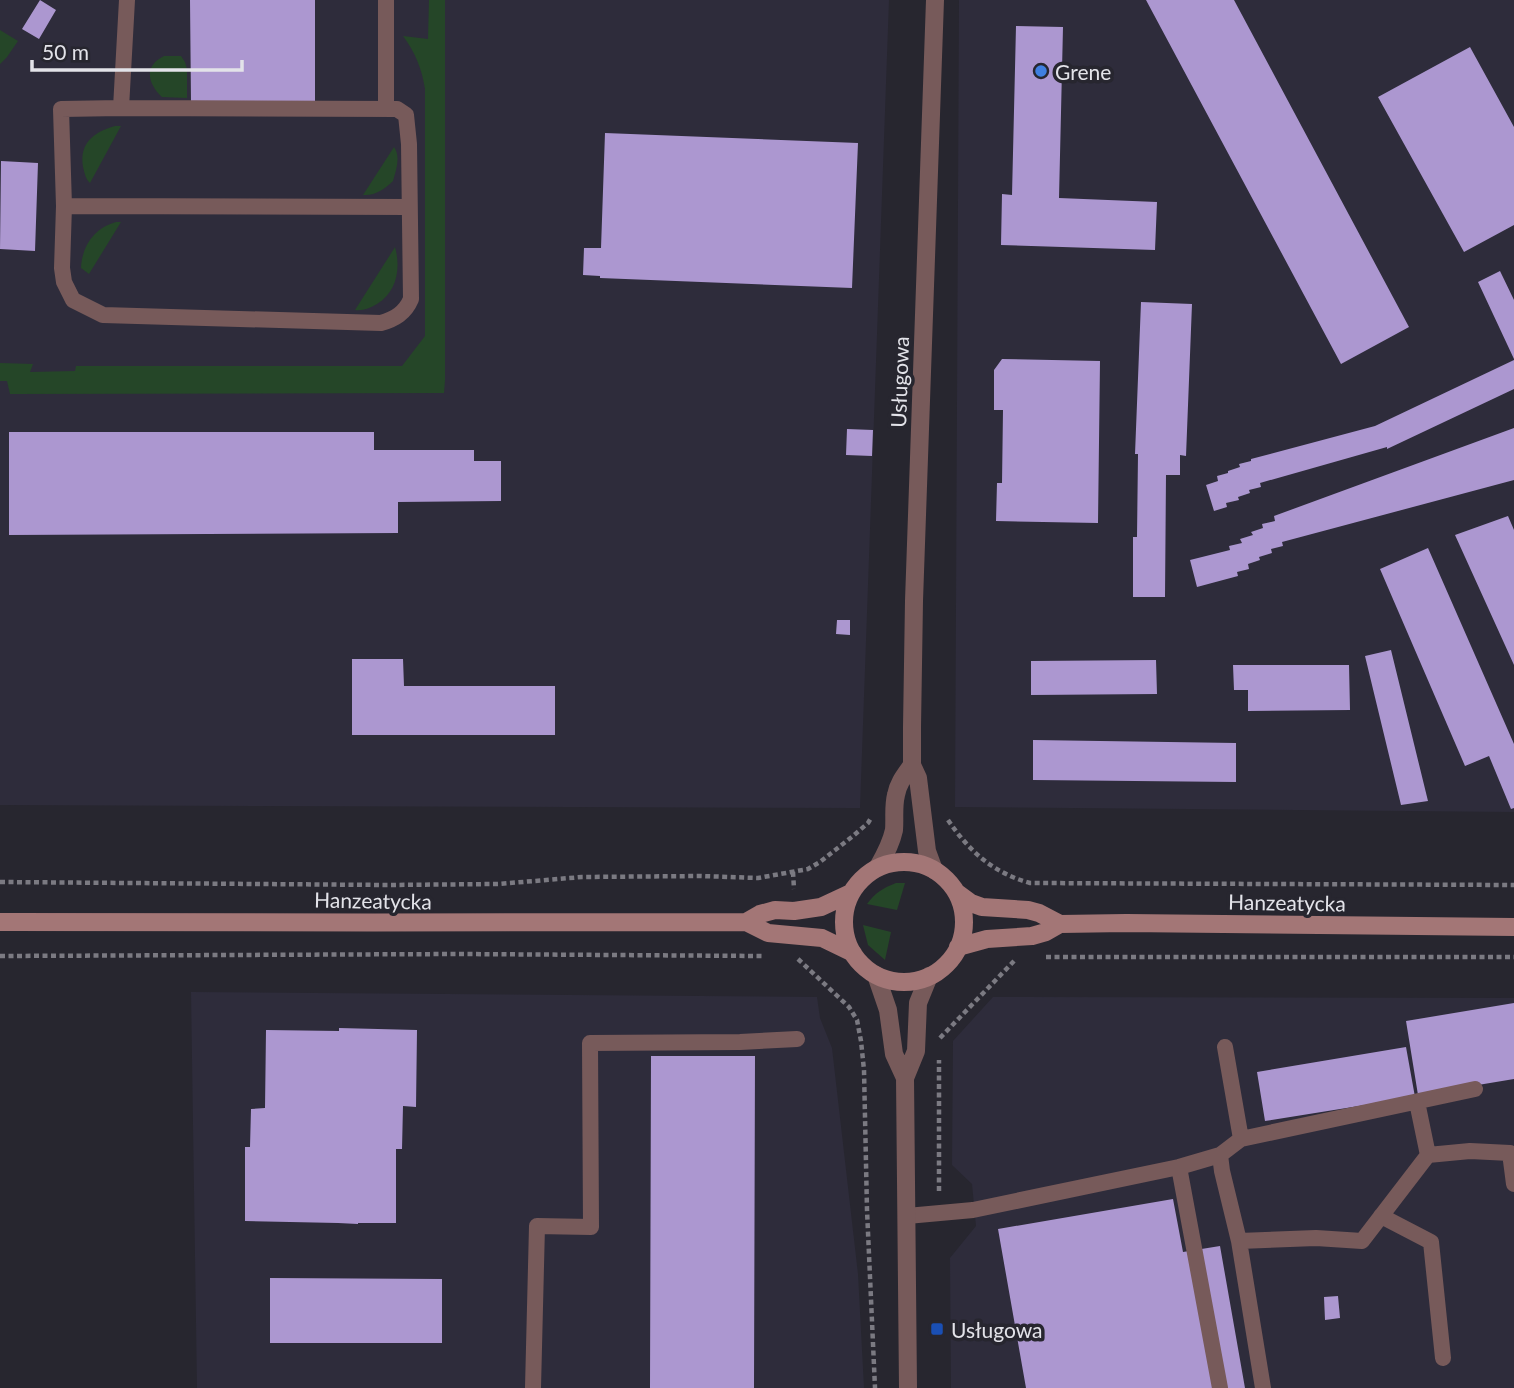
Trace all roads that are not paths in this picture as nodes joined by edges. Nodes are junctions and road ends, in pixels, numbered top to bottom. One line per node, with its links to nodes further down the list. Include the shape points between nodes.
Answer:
1 (127, 0): 4 (lane)
2 (386, 0): 5 (lane)
3 (935, 0): 8 (street, Usługowa)
4 (121, 108): 5 (lane); 6 (lane, via 61,109)
5 (386, 109): 7 (lane, via 406,115)
6 (64, 206): 7 (lane); 7 (lane, via 65,288 73,300 103,315 381,323 402,314 411,299)
7 (410, 207)
8 (912, 765): 9 (street, Usługowa, via 895,797 891,841); 10 (street, Usługowa)
9 (878, 867): 10 (street, via 916,863); 12 (street)
10 (934, 870): 11 (street)
11 (956, 892): 15 (street, Hanzeatycka, via 982,907 1039,912); 17 (street, via 964,919)
12 (851, 893): 14 (street, Hanzeatycka, via 821,907 775,910); 18 (street, via 844,923)
13 (0, 922): 14 (street, Hanzeatycka)
14 (746, 922): 18 (street, Hanzeatycka, via 768,933 822,938)
15 (1060, 924): 16 (street, Hanzeatycka); 17 (street, Hanzeatycka, via 1032,936 987,939)
16 (1514, 927)
17 (958, 947): 20 (street, via 941,969)
18 (853, 953): 19 (street)
19 (876, 975): 20 (street, via 893,981); 23 (street, via 888,1010 894,1054)
20 (929, 976): 23 (street, via 918,1003 916,1051)
21 (797, 1039): 35 (lane, via 590,1042 591,1227 537,1226)
22 (1225, 1047): 26 (lane)
23 (905, 1078): 31 (street)
24 (1475, 1089): 25 (lane)
25 (1417, 1102): 26 (lane); 28 (lane)
26 (1241, 1139): 27 (lane)
27 (1220, 1155): 29 (lane); 33 (lane)
28 (1428, 1155): 30 (lane, via 1510,1153); 32 (lane)
29 (1179, 1167): 31 (lane, via 973,1210); 37 (lane)
30 (1514, 1184)
31 (907, 1216): 36 (street)
32 (1381, 1216): 33 (lane, via 1362,1241); 34 (lane, via 1431,1242)
33 (1239, 1241): 38 (lane)
34 (1443, 1358)
35 (533, 1388)
36 (908, 1388)
37 (1220, 1388)
38 (1263, 1388)

